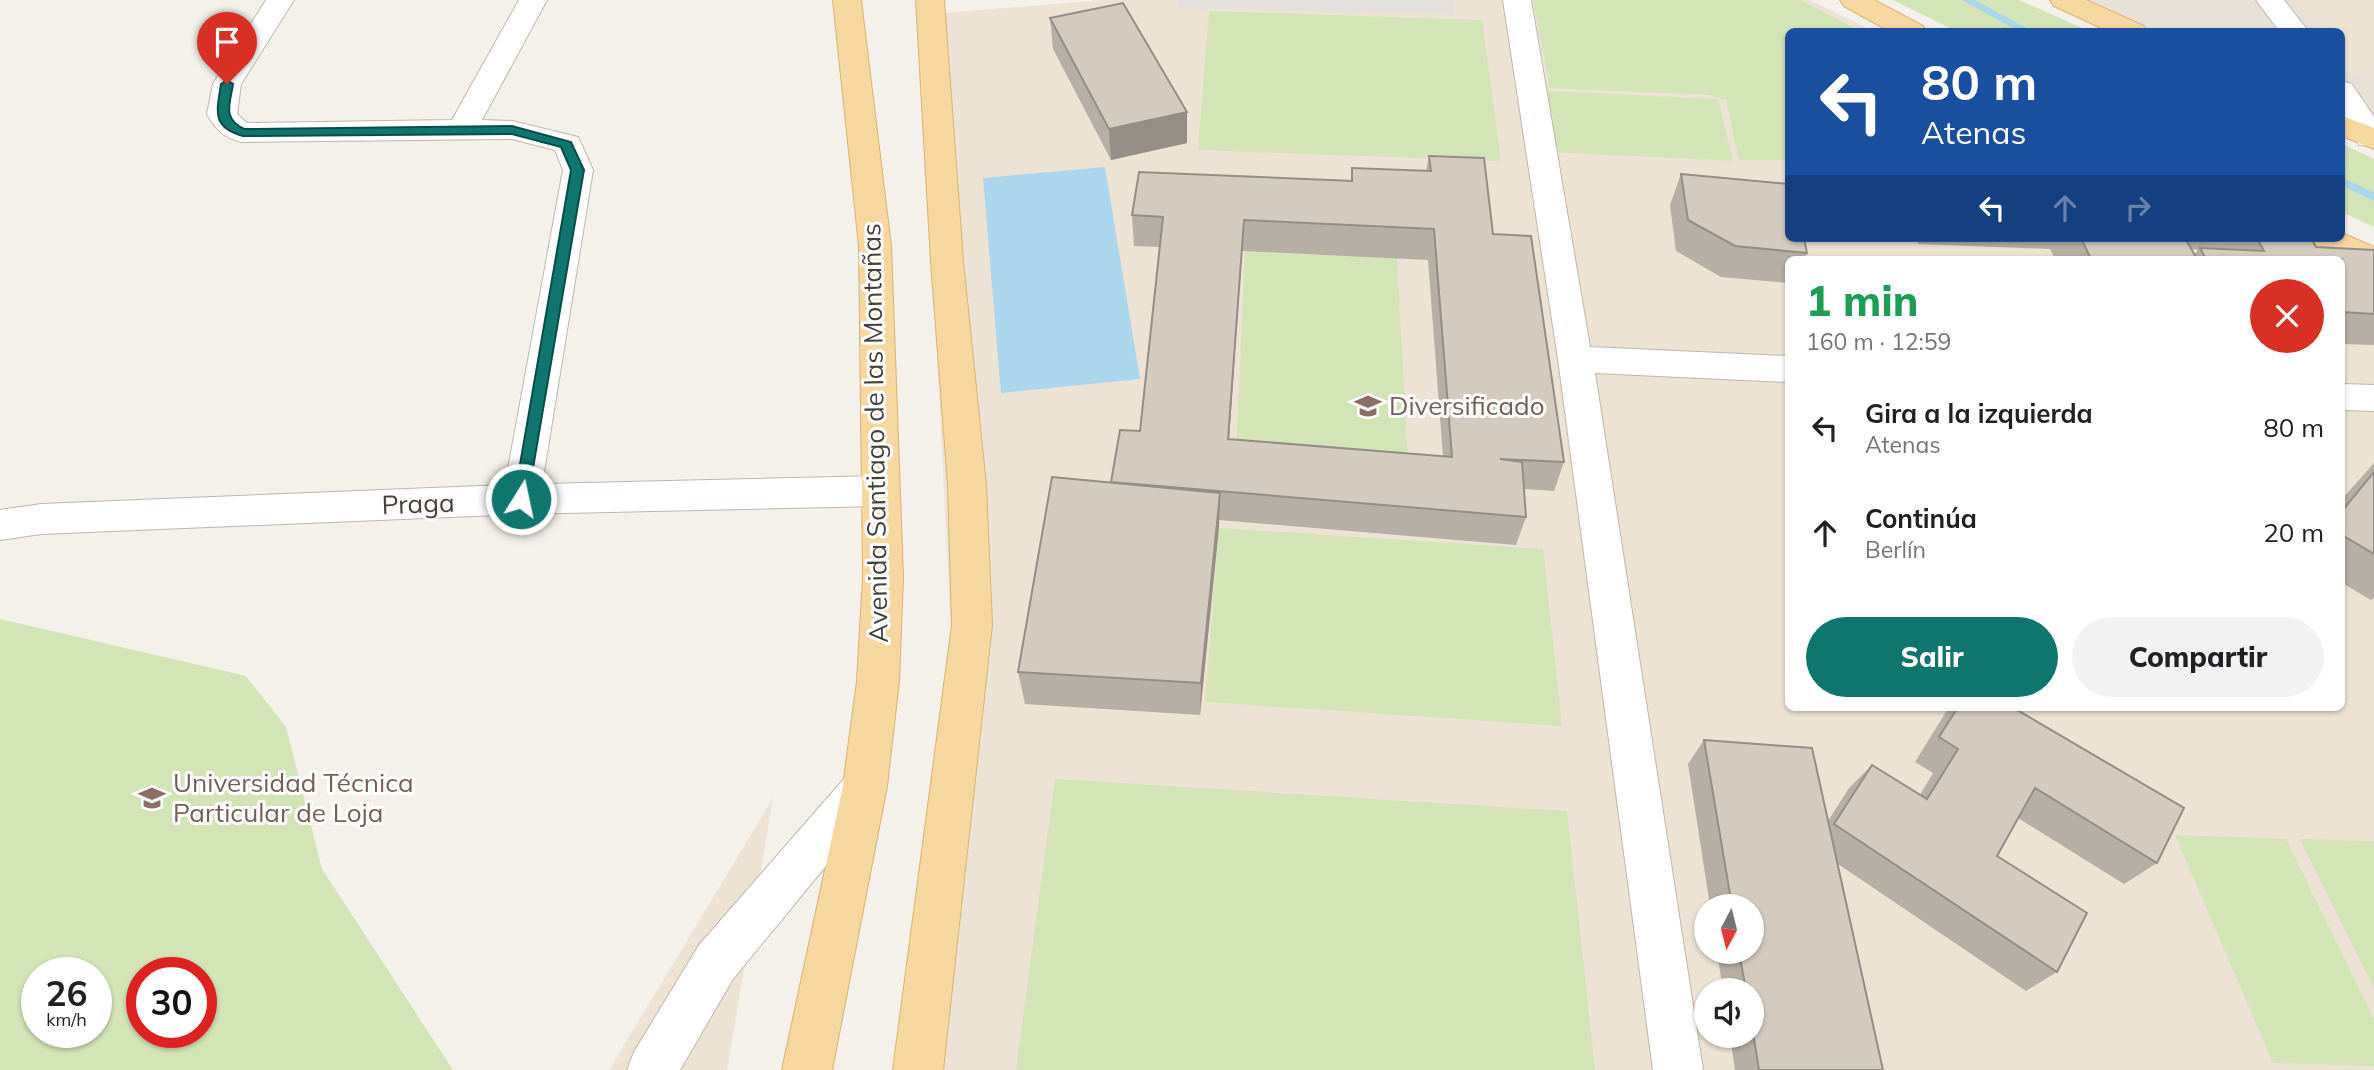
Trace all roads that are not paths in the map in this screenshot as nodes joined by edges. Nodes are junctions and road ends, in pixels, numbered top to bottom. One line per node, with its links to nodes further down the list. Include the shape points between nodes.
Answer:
1 (280, 0): 14 (street, via 227,84 222,114 229,126 243,132)
2 (533, 0): 14 (street)
3 (847, 0): 22 (main road, Avenida Santiago de las Montañas, via 875,246)
4 (930, 0): 28 (main road, via 967,485 972,625)
5 (1517, 0): 18 (street)
6 (1854, 0): 9 (main road)
7 (2064, 0): 10 (main road)
8 (2270, 0): 11 (street)
9 (1906, 28)
10 (2125, 28)
11 (2292, 28)
12 (2345, 94): 15 (street)
13 (2345, 126): 15 (main road)
14 (462, 129): 23 (street, via 512,130 566,144 578,170)
15 (2372, 139)
16 (2332, 242): 17 (main road)
17 (2374, 260)
18 (1575, 359): 19 (street); 29 (street)
19 (1785, 369)
20 (2345, 397): 21 (street)
21 (2374, 398)
22 (879, 491): 23 (street, Praga); 25 (main road, Avenida Santiago de las Montañas, via 883,577)
23 (521, 499): 24 (street, Praga, via 41,519)
24 (0, 525)
25 (865, 786): 26 (street, via 716,962); 27 (main road, Avenida Santiago de las Montañas)
26 (652, 1070)
27 (807, 1070)
28 (918, 1070)
29 (1678, 1070)

